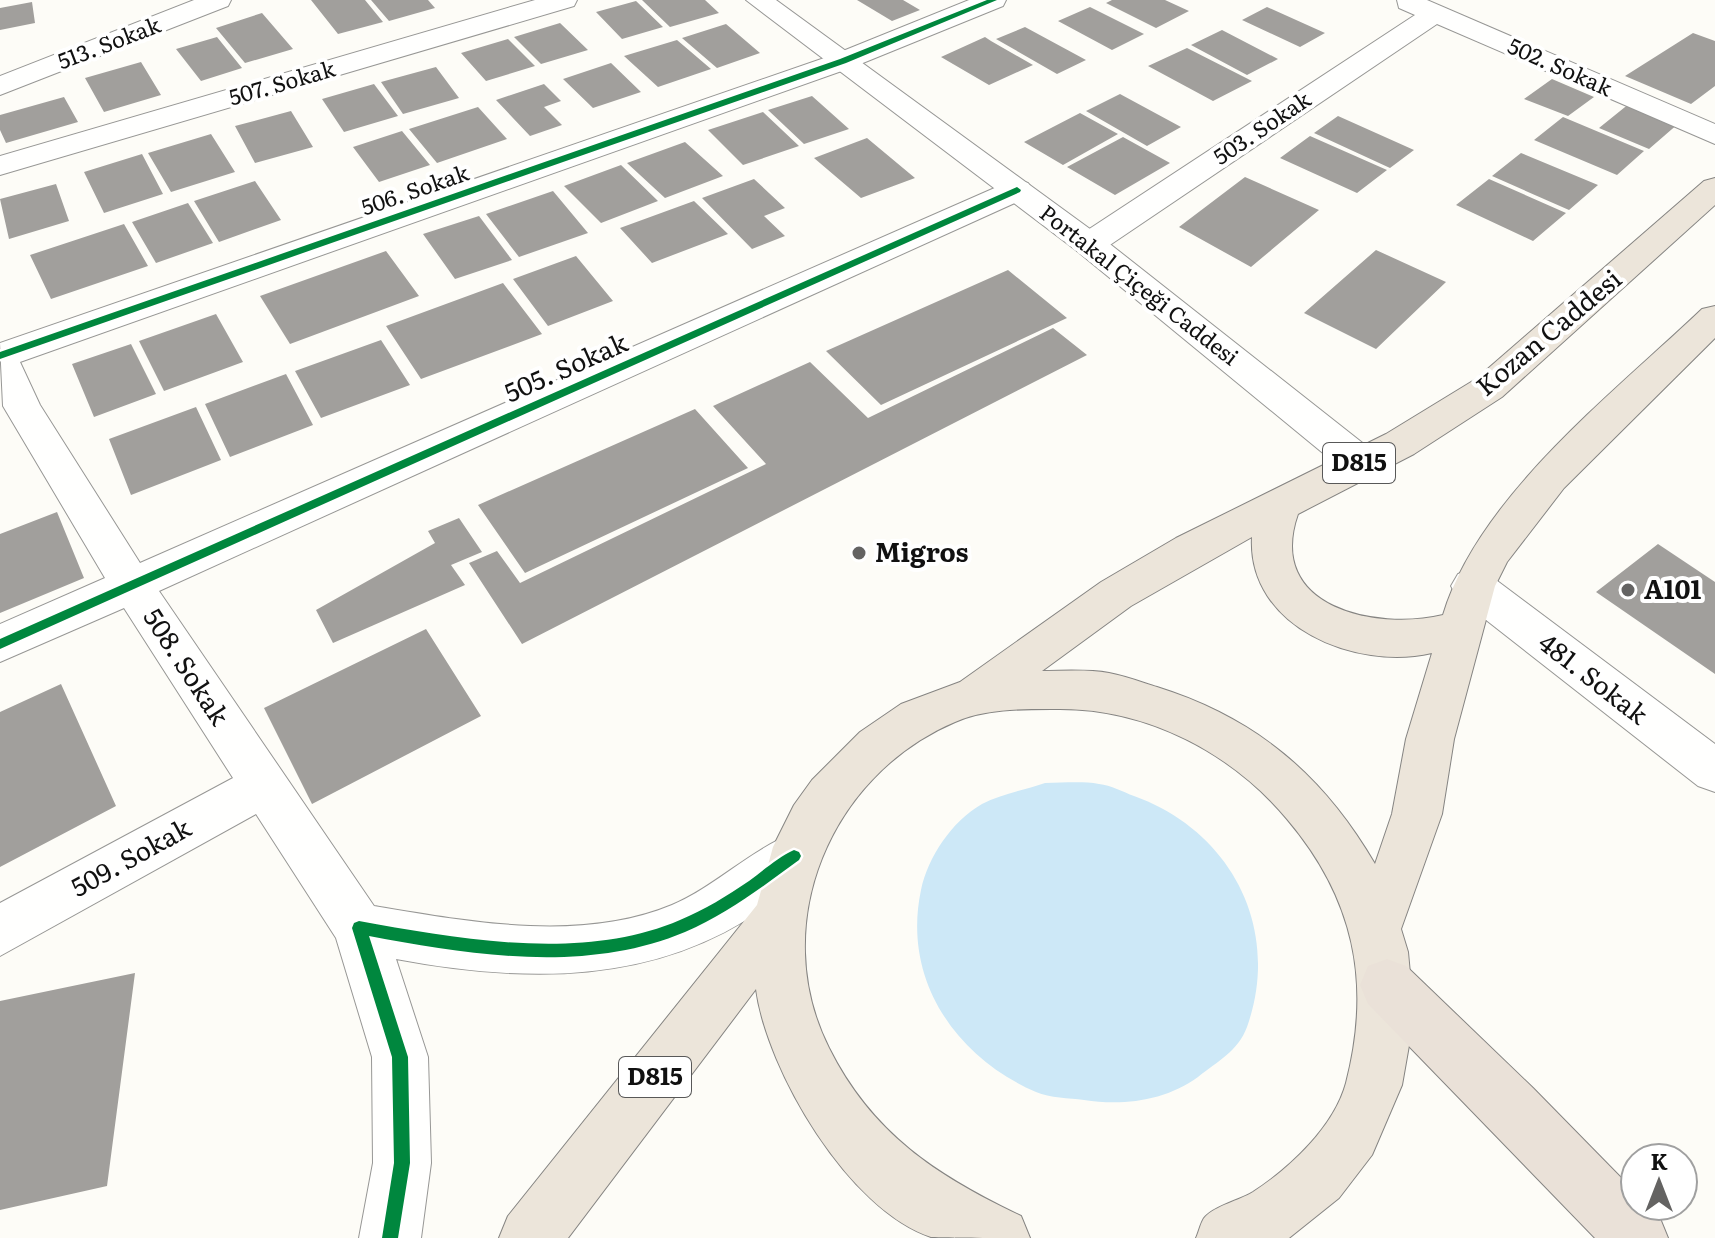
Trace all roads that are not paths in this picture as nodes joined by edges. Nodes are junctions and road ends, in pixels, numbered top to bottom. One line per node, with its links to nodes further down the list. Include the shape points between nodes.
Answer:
1 (218, 0): 8 (street, 513. Sokak)
2 (564, 0): 10 (street, 507. Sokak)
3 (759, 0): 7 (street, Portakal Çiçeği Caddesi)
4 (993, 0): 7 (street, 506. Sokak)
5 (1405, 0): 6 (street, 502. Sokak)
6 (1436, 13): 9 (street, 502. Sokak); 13 (street, 503. Sokak)
7 (843, 61): 12 (street, Portakal Çiçeği Caddesi); 15 (street, 506. Sokak)
8 (0, 86)
9 (1715, 135)
10 (0, 166)
11 (1715, 188): 17 (highway, Kozan Caddesi / D815, via 1489,388 1400,444)
12 (1017, 190): 13 (street, Portakal Çiçeği Caddesi); 19 (street, 505. Sokak)
13 (1089, 244): 17 (street, Portakal Çiçeği Caddesi)
14 (1715, 317): 20 (highway, via 1550,478 1491,552)
15 (0, 357): 16 (street, 508. Sokak)
16 (11, 410): 19 (street, 508. Sokak)
17 (1360, 462): 18 (highway, Kozan Caddesi / D815)
18 (1284, 500): 20 (highway, via 1273,528 1272,558 1286,594 1321,622 1357,637 1402,640); 22 (highway, Kozan Caddesi / D815, via 1116,594)
19 (133, 587): 21 (street, 505. Sokak); 24 (street, 508. Sokak)
20 (1467, 607): 23 (street, 481. Sokak); 27 (highway, via 1430,739 1417,814)
21 (0, 644)
22 (972, 696): 25 (highway, via 897,728 836,782); 27 (highway, via 1016,688 1111,692 1212,728 1293,788 1338,842)
23 (1715, 771)
24 (263, 786): 28 (street, 508. Sokak); 29 (street, 509. Sokak)
25 (794, 856): 26 (highway); 28 (street, via 722,906 662,934 607,949 517,949)
26 (781, 915): 32 (highway, D815); 33 (highway, via 781,979 790,1018 805,1061 837,1116 926,1201)
27 (1377, 925): 30 (highway)
28 (359, 928): 31 (street, 508. Sokak, via 400,1057 402,1163)
29 (0, 931)
30 (1387, 985): 34 (highway, via 1383,1057 1354,1133 1320,1177 1257,1225); 35 (highway)
31 (390, 1238)
32 (530, 1238)
33 (999, 1238)
34 (1227, 1238)
35 (1637, 1238)

